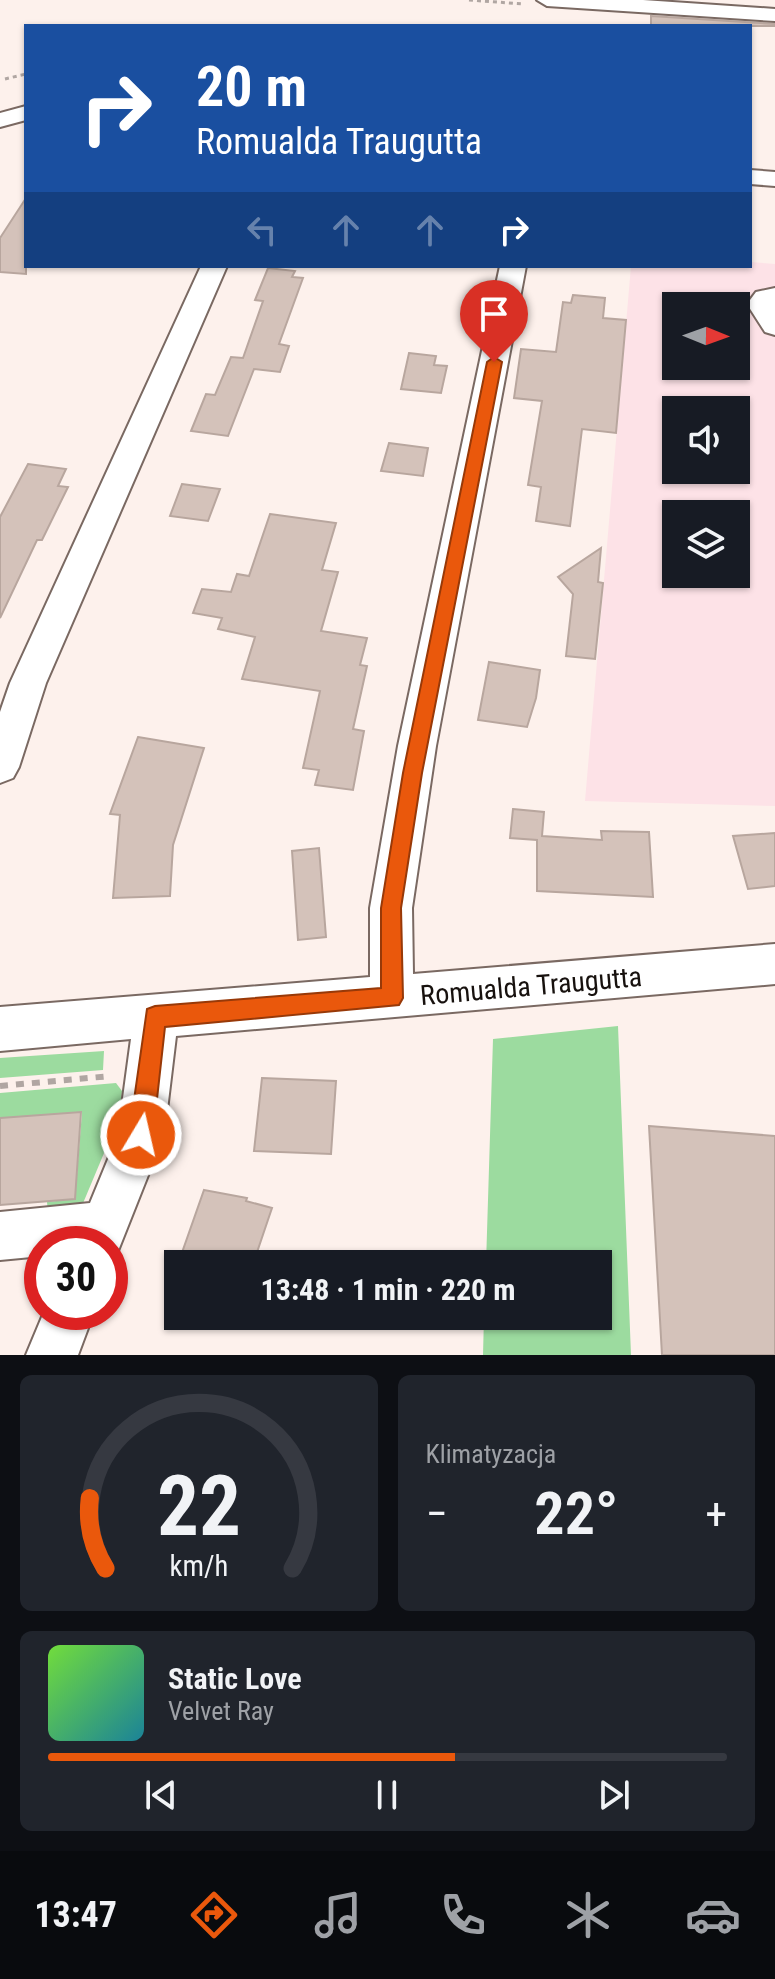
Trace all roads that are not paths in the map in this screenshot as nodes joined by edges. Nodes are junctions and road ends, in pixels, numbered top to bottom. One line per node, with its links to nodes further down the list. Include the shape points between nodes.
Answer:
1 (547, 0): 2 (street)
2 (584, 3): 3 (street); 5 (street)
3 (734, 6): 4 (street)
4 (775, 15)
5 (579, 24)
6 (24, 114): 7 (street)
7 (0, 120)
8 (752, 177): 9 (street)
9 (775, 179)
10 (213, 268): 14 (street, via 28,683)
11 (513, 268): 16 (street, via 417,746 391,908)
12 (775, 297): 13 (street, via 761,304)
13 (775, 326)
14 (0, 767)
15 (775, 964): 16 (street, Romualda Traugutta)
16 (392, 998): 17 (street, Romualda Traugutta)
17 (155, 1017): 18 (street, Romualda Traugutta); 19 (street, via 141,1135)
18 (0, 1029)
19 (104, 1226)
20 (0, 1236): 21 (street)
21 (24, 1236)
22 (62, 1330): 23 (street)
23 (52, 1355)

